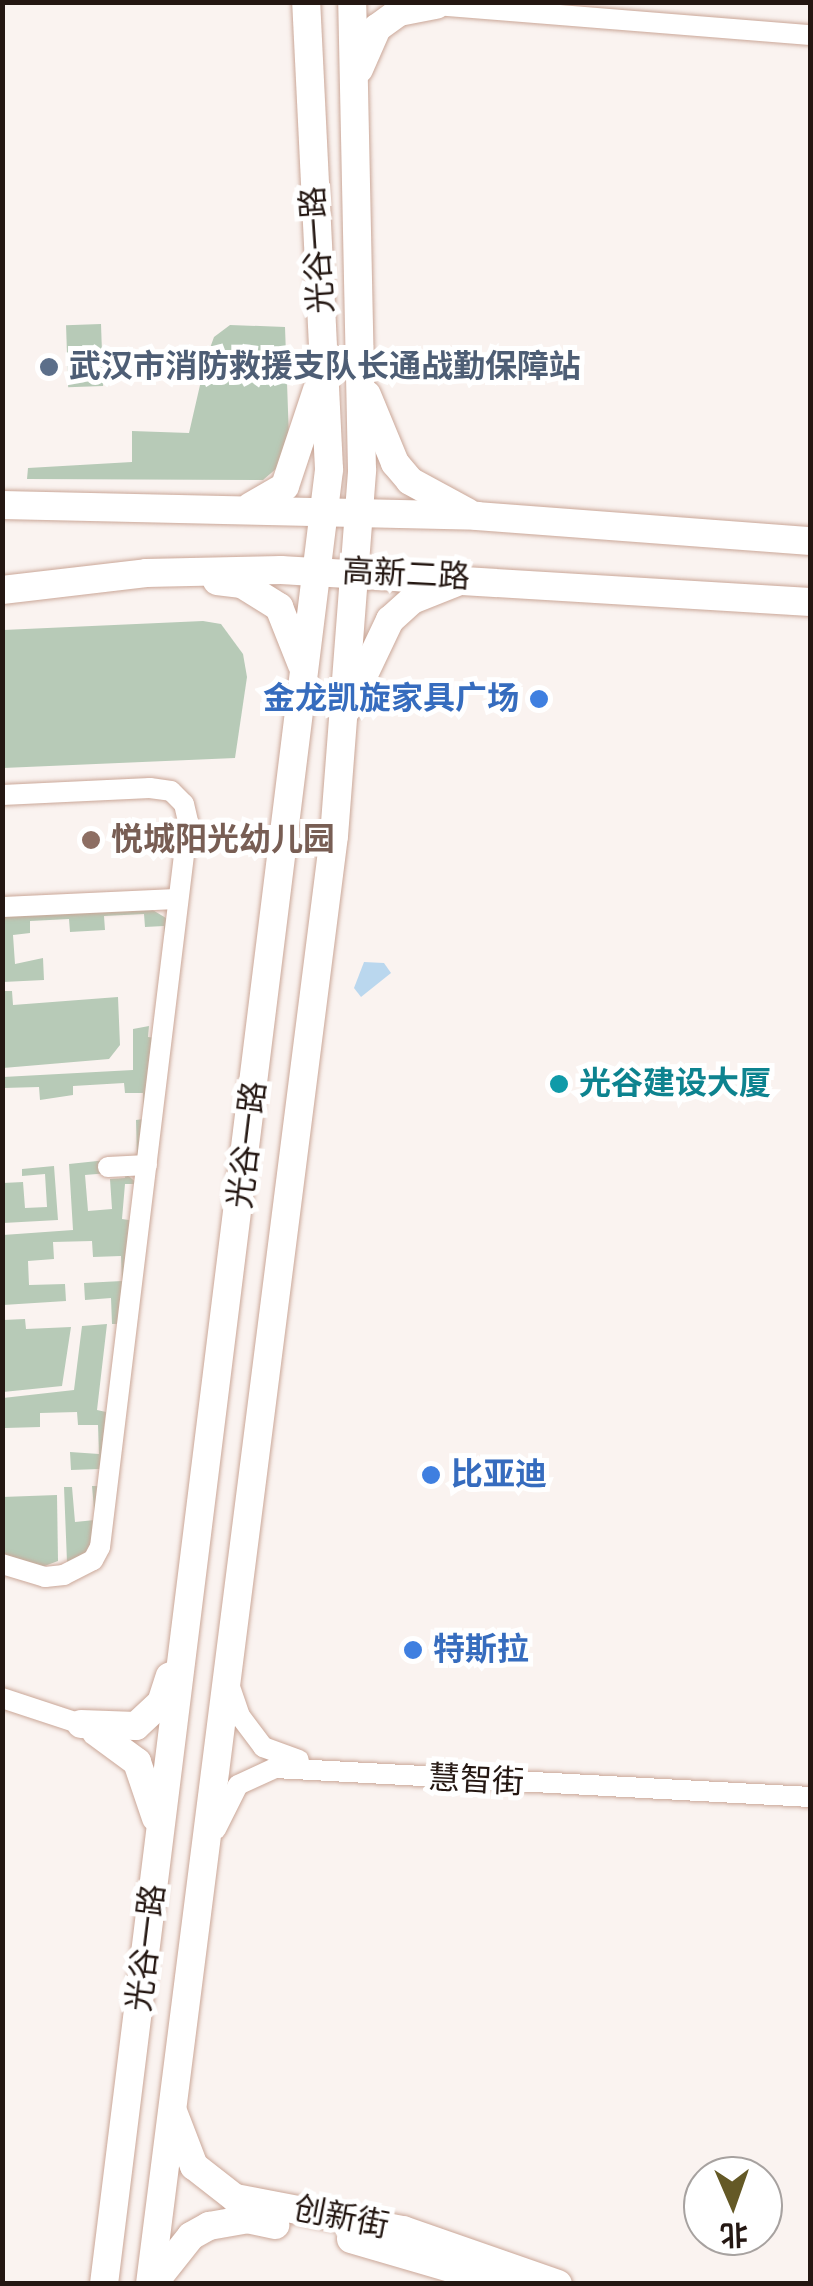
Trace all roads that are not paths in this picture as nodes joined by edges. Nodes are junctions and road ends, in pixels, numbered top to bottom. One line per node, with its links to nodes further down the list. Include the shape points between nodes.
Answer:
1 (306, 2): 6 (main road, 光谷一路, via 315,256)
2 (352, 2): 5 (main road, 光谷一路)
3 (432, 4): 4 (street); 5 (main road, via 398,12 378,28 363,50)
4 (810, 35)
5 (355, 90): 7 (main road, 光谷一路)
6 (326, 360): 9 (main road, via 285,486); 10 (main road, 光谷一路)
7 (363, 384): 11 (main road, 光谷一路); 12 (main road, via 395,463 410,481)
8 (2, 505): 9 (main road, 高新二路)
9 (240, 510): 10 (main road, 高新二路)
10 (324, 511): 11 (main road, 高新二路); 14 (main road, 光谷一路)
11 (360, 512): 12 (main road, 高新二路); 15 (main road, 光谷一路)
12 (477, 516): 13 (main road, 高新二路)
13 (810, 541)
14 (318, 571): 15 (main road, 高新二路); 16 (main road, 高新二路); 20 (main road, 光谷一路)
15 (356, 572): 17 (main road, 高新二路); 21 (main road, 光谷一路)
16 (146, 573): 18 (main road, 高新二路); 20 (main road, via 242,584 270,599 290,622)
17 (472, 579): 19 (main road, 高新二路); 21 (main road, via 433,588 390,620)
18 (2, 590)
19 (810, 602)
20 (307, 681): 27 (main road, 光谷一路)
21 (340, 722): 28 (main road, 光谷一路, via 334,836)
22 (2, 795): 23 (street, via 170,792 184,804 188,822)
23 (177, 900): 24 (street); 25 (street)
24 (2, 907)
25 (147, 1165): 26 (street); 29 (street, via 100,1547 93,1560 64,1575 45,1578)
26 (108, 1166)
27 (211, 1431): 28 (main road, via 224,1389 243,1368 251,1373); 30 (main road, 光谷一路)
28 (256, 1435): 31 (main road, 光谷一路)
29 (2, 1564)
30 (186, 1629): 33 (main road, via 151,1714 121,1730); 36 (main road, 光谷一路)
31 (226, 1674): 34 (street, 慧智街, via 250,1733 275,1754 297,1760); 37 (main road, 光谷一路)
32 (2, 1698): 33 (street)
33 (81, 1724): 36 (main road, via 138,1762)
34 (810, 1788)
35 (810, 1797): 37 (street, 慧智街, via 264,1768 228,1798)
36 (161, 1841): 39 (main road, 光谷一路)
37 (202, 1869): 38 (main road, 光谷一路)
38 (172, 2104): 40 (main road, 光谷一路); 42 (main road, 创新街, via 194,2166 235,2198 403,2230)
39 (104, 2284)
40 (151, 2284): 41 (main road, 创新街, via 191,2236 247,2219 381,2245)
41 (505, 2284)
42 (558, 2284)

